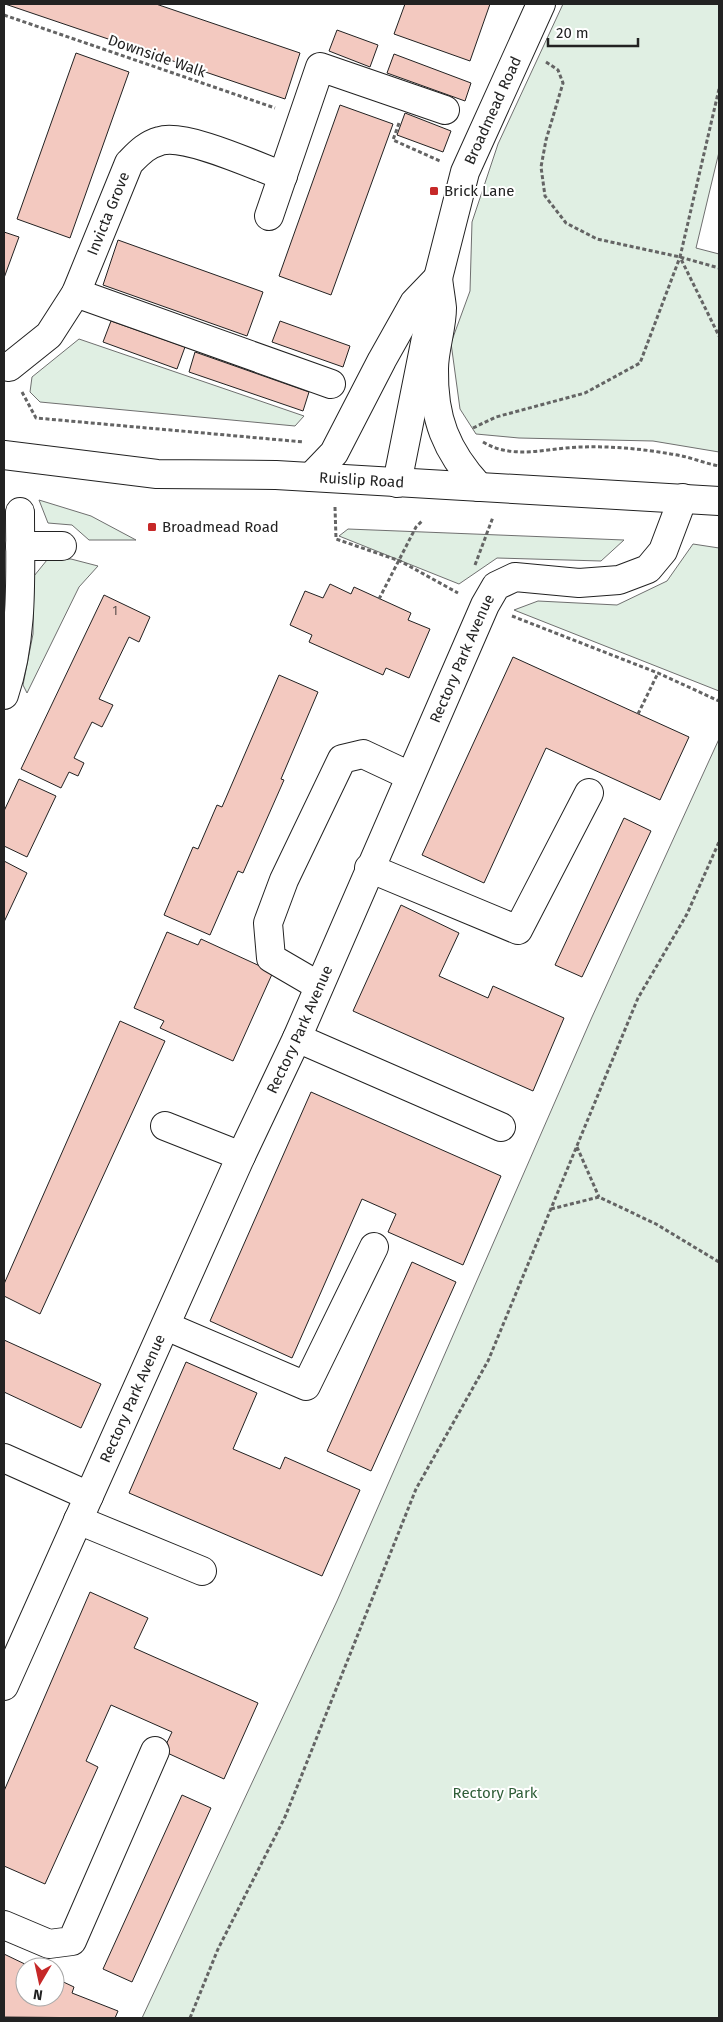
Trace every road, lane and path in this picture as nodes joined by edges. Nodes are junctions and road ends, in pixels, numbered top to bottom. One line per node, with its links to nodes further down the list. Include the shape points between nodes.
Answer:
1 (541, 4): 3 (street, Broadmead Road)
2 (4, 15): 7 (path, Downside Walk)
3 (520, 52): 8 (street, Broadmead Road); 11 (path, via 558,70 563,83 541,167 545,196 566,223 597,239)
4 (719, 90): 11 (path)
5 (407, 97): 6 (street); 7 (street, via 320,67); 8 (path, via 393,140)
6 (444, 110)
7 (303, 118): 9 (street)
8 (465, 172): 13 (street, Broadmead Road)
9 (283, 176): 10 (street); 14 (street, Invicta Grove, via 182,139 162,140 144,147 129,163)
10 (269, 216)
11 (680, 257): 12 (path); 15 (path); 18 (path, via 640,363 584,393 496,417)
12 (719, 268)
13 (438, 278): 23 (street, via 414,303 334,453); 24 (street, Broadmead Road); 25 (street, via 442,309 434,368 441,431 460,466)
14 (76, 293): 16 (street, Invicta Grove, via 49,335); 17 (street)
15 (719, 336)
16 (6, 366): 20 (path, via 36,418)
17 (331, 384)
18 (469, 430)
19 (475, 437): 22 (path, via 490,446 521,453 583,447 621,449 671,454)
20 (306, 442)
21 (4, 455): 23 (street, Ruislip Road, via 157,474)
22 (719, 466)
23 (311, 477): 24 (street, Ruislip Road)
24 (397, 483): 25 (street, Ruislip Road)
25 (492, 488): 26 (street, Ruislip Road); 32 (path)
26 (683, 498): 27 (street, Ruislip Road); 37 (street, Rectory Park Avenue, via 664,551 648,569 619,580 579,583 515,577 496,586)
27 (719, 501)
28 (20, 512): 30 (street)
29 (423, 520): 33 (path, via 416,527)
30 (20, 546): 31 (street); 35 (street, via 20,607 12,670)
31 (62, 546)
32 (473, 569)
33 (379, 598)
34 (658, 673): 36 (path)
35 (4, 695)
36 (638, 714)
37 (410, 776): 40 (street, Rectory Park Avenue); 41 (street, via 363,754 342,759 284,880 268,923 271,958)
38 (589, 793): 40 (street, via 518,930)
39 (719, 842): 45 (path, via 687,914 638,998)
40 (369, 868): 41 (street, Rectory Park Avenue)
41 (319, 986): 42 (street, Rectory Park Avenue)
42 (297, 1038): 44 (street); 46 (street, Rectory Park Avenue)
43 (165, 1126): 46 (street)
44 (501, 1127)
45 (577, 1147): 47 (path); 48 (path)
46 (241, 1156): 51 (street, Rectory Park Avenue)
47 (599, 1197): 48 (path); 50 (path, via 656,1224)
48 (551, 1209): 58 (path, via 488,1361 416,1489 285,1817 218,1949)
49 (374, 1247): 51 (street, via 306,1386)
50 (719, 1262)
51 (166, 1326): 53 (street, Rectory Park Avenue)
52 (4, 1458): 53 (street)
53 (83, 1508): 54 (street); 55 (street, Rectory Park Avenue)
54 (202, 1571)
55 (4, 1686)
56 (155, 1751): 57 (street, via 72,1941 49,1944)
57 (4, 1925)
58 (190, 2018)

